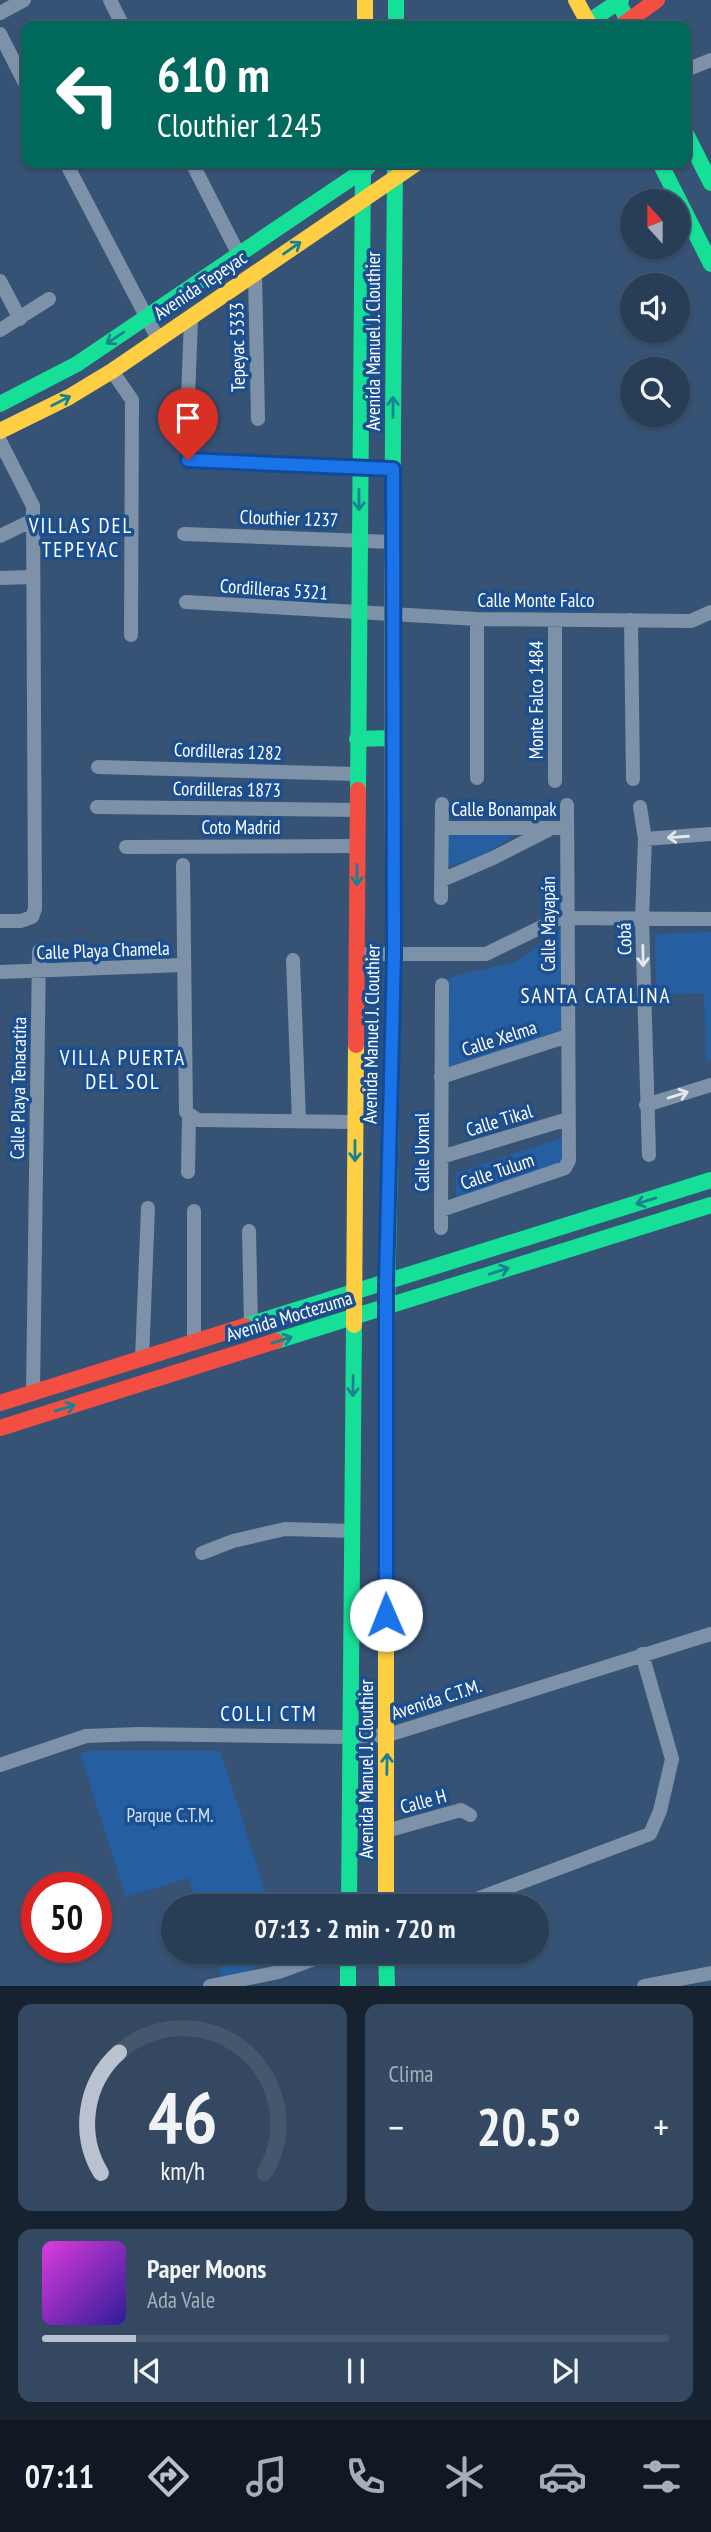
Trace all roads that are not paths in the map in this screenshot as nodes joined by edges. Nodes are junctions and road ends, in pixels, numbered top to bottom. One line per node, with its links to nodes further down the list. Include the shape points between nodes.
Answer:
1 (24, 0): 8 (street)
2 (110, 0): 9 (street)
3 (365, 0): 10 (main road)
4 (396, 0): 11 (main road)
5 (576, 0): 12 (main road)
6 (657, 0): 15 (main road)
7 (619, 1): 13 (main road); 14 (main road)
8 (0, 13)
9 (120, 21)
10 (365, 21)
11 (396, 21)
12 (585, 21)
13 (592, 21)
14 (626, 21)
15 (632, 21)
16 (0, 34): 19 (street)
17 (711, 60): 18 (street)
18 (691, 68)
19 (21, 75)
20 (691, 143): 27 (main road)
21 (69, 168): 34 (street)
22 (195, 168): 29 (street)
23 (363, 168): 29 (main road, Avenida Tepeyac)
24 (366, 168): 28 (main road, Avenida Manuel J. Clouthier)
25 (663, 168): 30 (main road)
26 (395, 170): 28 (main road, Avenida Tepeyac); 44 (main road, Avenida Manuel J. Clouthier, one-way to 26)
27 (709, 174)
28 (361, 201): 31 (main road, Avenida Tepeyac, one-way to 28); 45 (main road, Avenida Manuel J. Clouthier)
29 (239, 255): 34 (main road, Avenida Tepeyac)
30 (711, 264)
31 (255, 274): 35 (main road, Avenida Tepeyac); 41 (street, Tepeyac 5333)
32 (0, 281): 36 (street)
33 (49, 299): 36 (street)
34 (145, 318): 38 (street); 40 (main road, Avenida Tepeyac, one-way to 40, via 77,364)
35 (191, 318): 38 (main road, Avenida Tepeyac); 42 (street)
36 (20, 319): 37 (street)
37 (0, 330)
38 (158, 339): 39 (main road, Avenida Tepeyac)
39 (111, 371): 43 (main road, Avenida Tepeyac, one-way to 39); 64 (street, via 132,400)
40 (0, 404)
41 (258, 419)
42 (187, 425)
43 (0, 431)
44 (393, 432): 45 (main road); 49 (main road, Avenida Manuel J. Clouthier)
45 (359, 433): 48 (main road, Avenida Manuel J. Clouthier)
46 (0, 441): 50 (street, via 33,506)
47 (188, 460): 48 (street)
48 (359, 468): 49 (street); 53 (main road, Avenida Manuel J. Clouthier, one-way to 53)
49 (393, 469): 54 (main road, Avenida Manuel J. Clouthier)
50 (33, 520): 52 (street); 55 (street)
51 (184, 534): 53 (street, Clouthier 1237)
52 (0, 536)
53 (359, 540): 54 (street, Clouthier 1237); 59 (main road, Avenida Manuel J. Clouthier)
54 (392, 542): 60 (main road, Avenida Manuel J. Clouthier)
55 (33, 577): 56 (street); 89 (street, via 35,909 27,920)
56 (0, 578)
57 (186, 602): 59 (street, Cordilleras 5321)
58 (711, 612): 63 (street, Calle Monte Falco, via 691,621)
59 (359, 614): 60 (street, Calle Monte Falco); 66 (main road, Avenida Manuel J. Clouthier)
60 (391, 616): 61 (street, Calle Monte Falco); 65 (main road, Avenida Manuel J. Clouthier)
61 (477, 619): 62 (street, Calle Monte Falco); 69 (street)
62 (555, 620): 63 (street, Calle Monte Falco); 71 (street, Monte Falco 1484)
63 (631, 620): 70 (street)
64 (131, 635)
65 (393, 738): 66 (main road); 92 (main road, Avenida Manuel J. Clouthier)
66 (358, 739): 68 (main road, Avenida Manuel J. Clouthier)
67 (98, 766): 68 (street, Cordilleras 1282)
68 (357, 774): 76 (main road, Avenida Manuel J. Clouthier)
69 (477, 778)
70 (633, 779)
71 (555, 781)
72 (442, 804): 77 (street)
73 (567, 805): 78 (street, Calle Mayapán)
74 (97, 807): 76 (street, Cordilleras 1873)
75 (640, 807): 80 (street, Cobá)
76 (357, 810): 81 (main road, Avenida Manuel J. Clouthier)
77 (442, 828): 78 (street, Calle Bonampak); 84 (street)
78 (560, 828): 84 (street); 86 (street, Calle Mayapán)
79 (711, 835): 80 (street, one-way to 80)
80 (645, 839): 87 (street, Cobá)
81 (357, 846): 82 (street, Coto Madrid); 91 (main road, Avenida Manuel J. Clouthier, one-way to 91)
82 (126, 847)
83 (183, 865): 94 (street)
84 (442, 880): 85 (street)
85 (441, 898)
86 (567, 919): 87 (street); 92 (street, via 560,918 486,954); 98 (street, Calle Mayapán)
87 (642, 919): 88 (street); 101 (street, Cobá, one-way to 101)
88 (711, 919)
89 (0, 921)
90 (39, 951): 96 (street, Calle Playa Tenacatita)
91 (356, 954): 92 (street); 105 (main road, Avenida Manuel J. Clouthier)
92 (394, 954): 117 (main road, Avenida Manuel J. Clouthier)
93 (293, 960): 104 (street)
94 (183, 965): 96 (street, Calle Playa Chamela); 102 (street, Calle Playa Chamela, via 185,1108)
95 (0, 972): 96 (street, Calle Playa Chamela)
96 (39, 972): 124 (street, Calle Playa Tenacatita)
97 (442, 985): 99 (street, Calle Uxmal)
98 (568, 1036): 99 (street, Calle Xelma); 103 (street, Calle Mayapán)
99 (442, 1077): 107 (street, Calle Uxmal)
100 (711, 1085): 101 (street, one-way to 100)
101 (646, 1105): 106 (street, Cobá)
102 (189, 1116): 104 (street, via 198,1120); 109 (street, Calle Playa Chamela)
103 (568, 1119): 107 (street, Calle Tikal); 108 (street, Calle Mayapán, via 569,1160)
104 (299, 1121): 105 (street)
105 (355, 1122): 118 (main road, Avenida Manuel J. Clouthier, one-way to 118)
106 (649, 1155)
107 (441, 1157): 113 (street, Calle Uxmal)
108 (565, 1168): 113 (street, Calle Tulum)
109 (188, 1172)
110 (711, 1180): 117 (main road, Avenida Moctezuma, one-way to 117)
111 (711, 1205): 119 (main road, Avenida Moctezuma, one-way to 111)
112 (148, 1209): 123 (street)
113 (441, 1210): 115 (street, Calle Uxmal)
114 (194, 1211): 122 (street)
115 (441, 1228)
116 (249, 1231): 121 (street)
117 (386, 1283): 118 (main road, Avenida Moctezuma); 119 (main road, Avenida Manuel J. Clouthier)
118 (354, 1294): 120 (main road, Avenida Manuel J. Clouthier); 121 (main road, Avenida Moctezuma)
119 (387, 1307): 120 (main road, Avenida Moctezuma); 131 (main road, Avenida Manuel J. Clouthier)
120 (354, 1318): 126 (main road, Avenida Moctezuma, one-way to 120); 127 (main road, Avenida Manuel J. Clouthier, one-way to 127)
121 (251, 1325): 122 (main road, Avenida Moctezuma)
122 (194, 1343): 123 (main road, Avenida Moctezuma)
123 (142, 1359): 124 (main road, Avenida Moctezuma)
124 (33, 1393): 125 (main road, Avenida Moctezuma)
125 (0, 1403)
126 (0, 1429)
127 (353, 1531): 128 (street, via 285,1529); 132 (main road, Avenida Manuel J. Clouthier)
128 (202, 1552)
129 (711, 1634): 130 (street, Avenida C.T.M.)
130 (642, 1654): 131 (street, Avenida C.T.M.); 138 (street, via 672,1759 650,1834)
131 (387, 1735): 132 (street, Avenida C.T.M.); 135 (main road, Avenida Manuel J. Clouthier, one-way to 131)
132 (350, 1737): 133 (street, Avenida C.T.M., via 86,1737); 136 (main road, Avenida Manuel J. Clouthier)
133 (0, 1765)
134 (470, 1815): 135 (street, Calle H, via 461,1810)
135 (386, 1831): 137 (main road, Avenida Manuel J. Clouthier)
136 (349, 1894)
137 (386, 1894)
138 (490, 1894)
139 (301, 1964): 143 (street)
140 (348, 1964): 144 (main road)
141 (386, 1964): 145 (main road)
142 (711, 1973): 146 (street)
143 (210, 1986)
144 (348, 1986)
145 (387, 1986)
146 (644, 1986)

